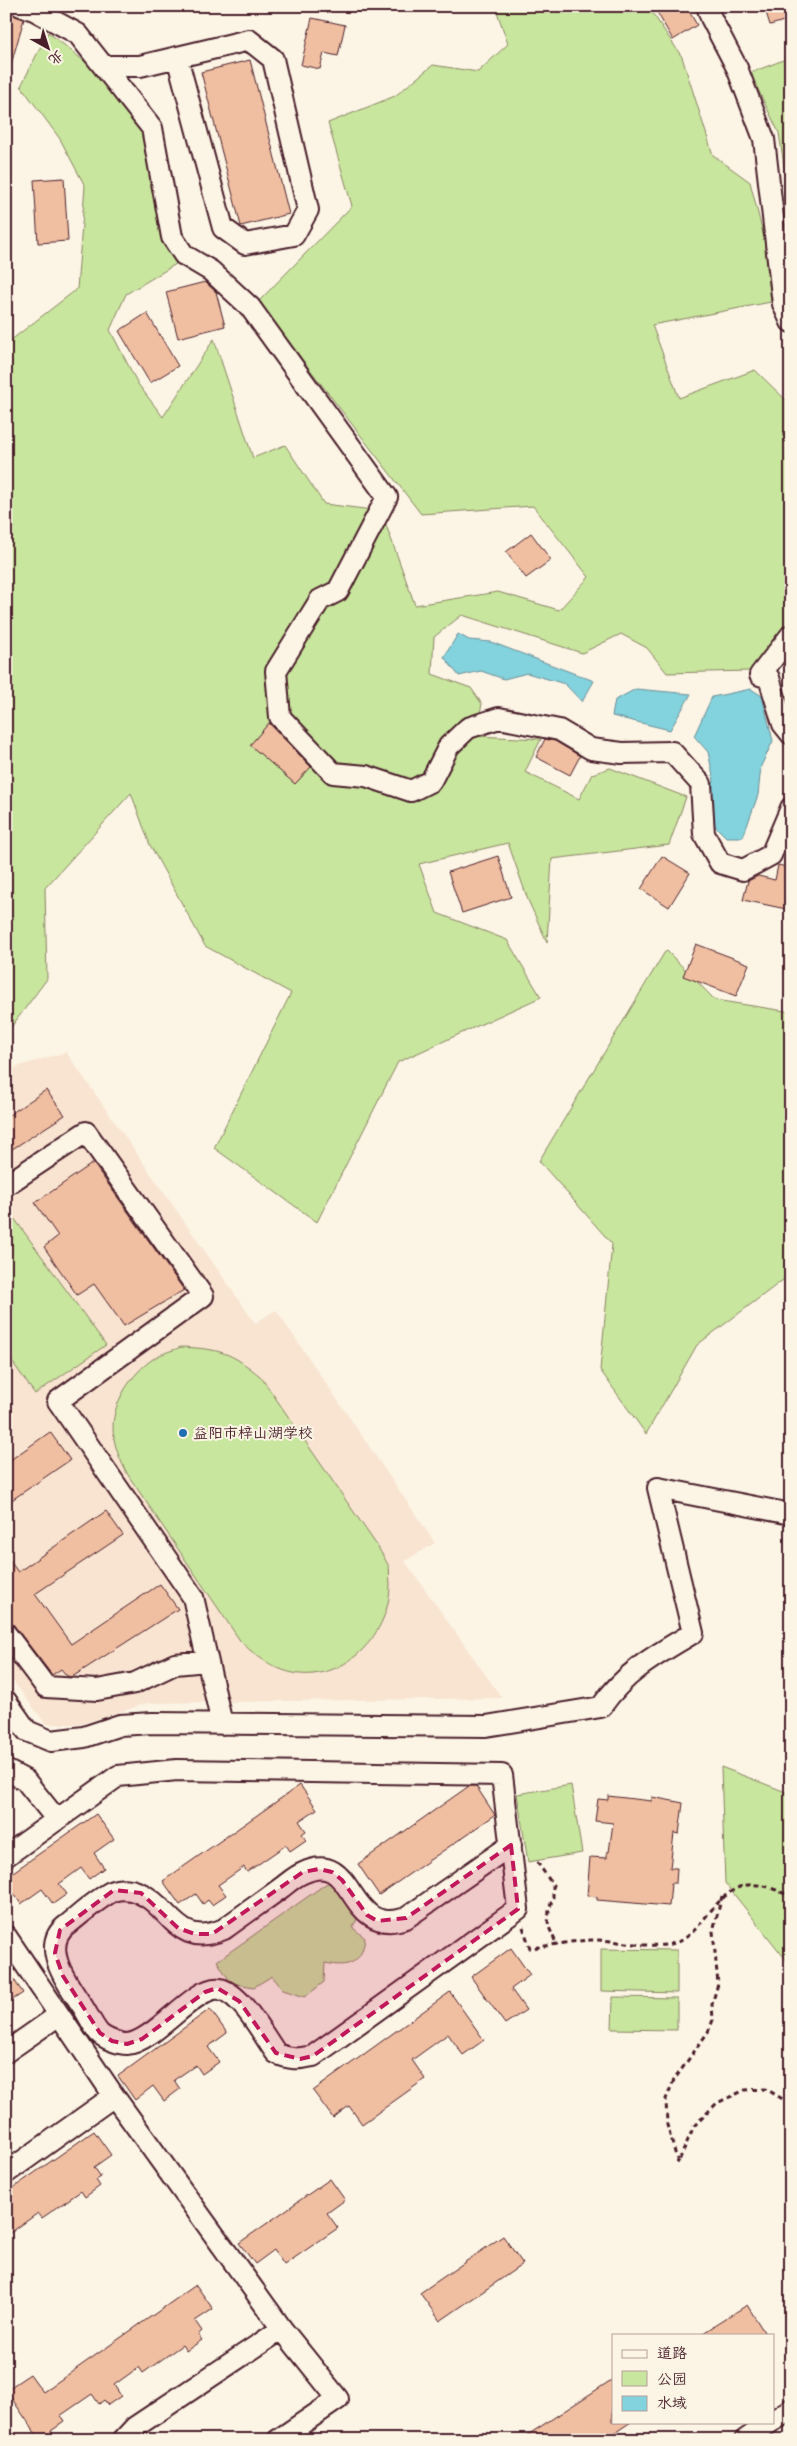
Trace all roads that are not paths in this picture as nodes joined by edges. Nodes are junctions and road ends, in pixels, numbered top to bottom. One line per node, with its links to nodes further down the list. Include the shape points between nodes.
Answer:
1 (21, 6): 4 (street, via 78,34)
2 (708, 6): 5 (street, via 737,68 764,140 783,304)
3 (177, 58): 3 (street, via 249,40 272,60 308,210 294,235 245,244 222,228); 4 (street, via 140,66)
4 (104, 66): 8 (street, via 152,128 172,237 184,256 211,271 250,307 387,497 338,591 320,600 276,671 280,717 333,773 366,776 411,791 431,782 449,746 468,728 499,718 559,730 591,749 622,753 672,752 701,784 704,834 720,863 744,870 772,855)
5 (791, 322)
6 (791, 635): 7 (street, via 760,675 769,678 783,724)
7 (791, 734)
8 (791, 808)
9 (6, 1185): 12 (street, via 86,1132 202,1296 58,1401 193,1597)
10 (791, 1514): 14 (street, via 658,1488 693,1633 648,1659 616,1686 601,1707 486,1726)
11 (6, 1634): 12 (street, via 46,1687 98,1690 135,1683 174,1664)
12 (207, 1661): 14 (street)
13 (6, 1702): 14 (street, via 27,1730 51,1741 84,1736 120,1725)
14 (222, 1724)
15 (6, 1770): 16 (street, via 25,1780)
16 (57, 1820): 17 (street, via 118,1776 177,1770 502,1775); 18 (street)
17 (511, 1845): 17 (street, via 406,1918 393,1922 377,1921 367,1915 342,1880 332,1872 319,1869 303,1872 224,1929 212,1934 195,1934 178,1928 153,1900 126,1889 114,1890 60,1930 55,1941 55,1953 63,1976 100,2033 112,2041 127,2044 142,2039 205,1992 217,1988 230,1992 239,2000 276,2053 285,2058 300,2059 312,2056 518,1910)
18 (6, 1856)
19 (6, 1936): 20 (street)
20 (58, 2016): 21 (street); 22 (street)
21 (6, 2052)
22 (114, 2096): 23 (street); 24 (street)
23 (6, 2173)
24 (282, 2329): 28 (street, via 135,2427); 29 (street, via 338,2399)
25 (791, 2409): 26 (street)
26 (774, 2420)
27 (768, 2424): 30 (street)
28 (123, 2440)
29 (278, 2440)
30 (745, 2440)

